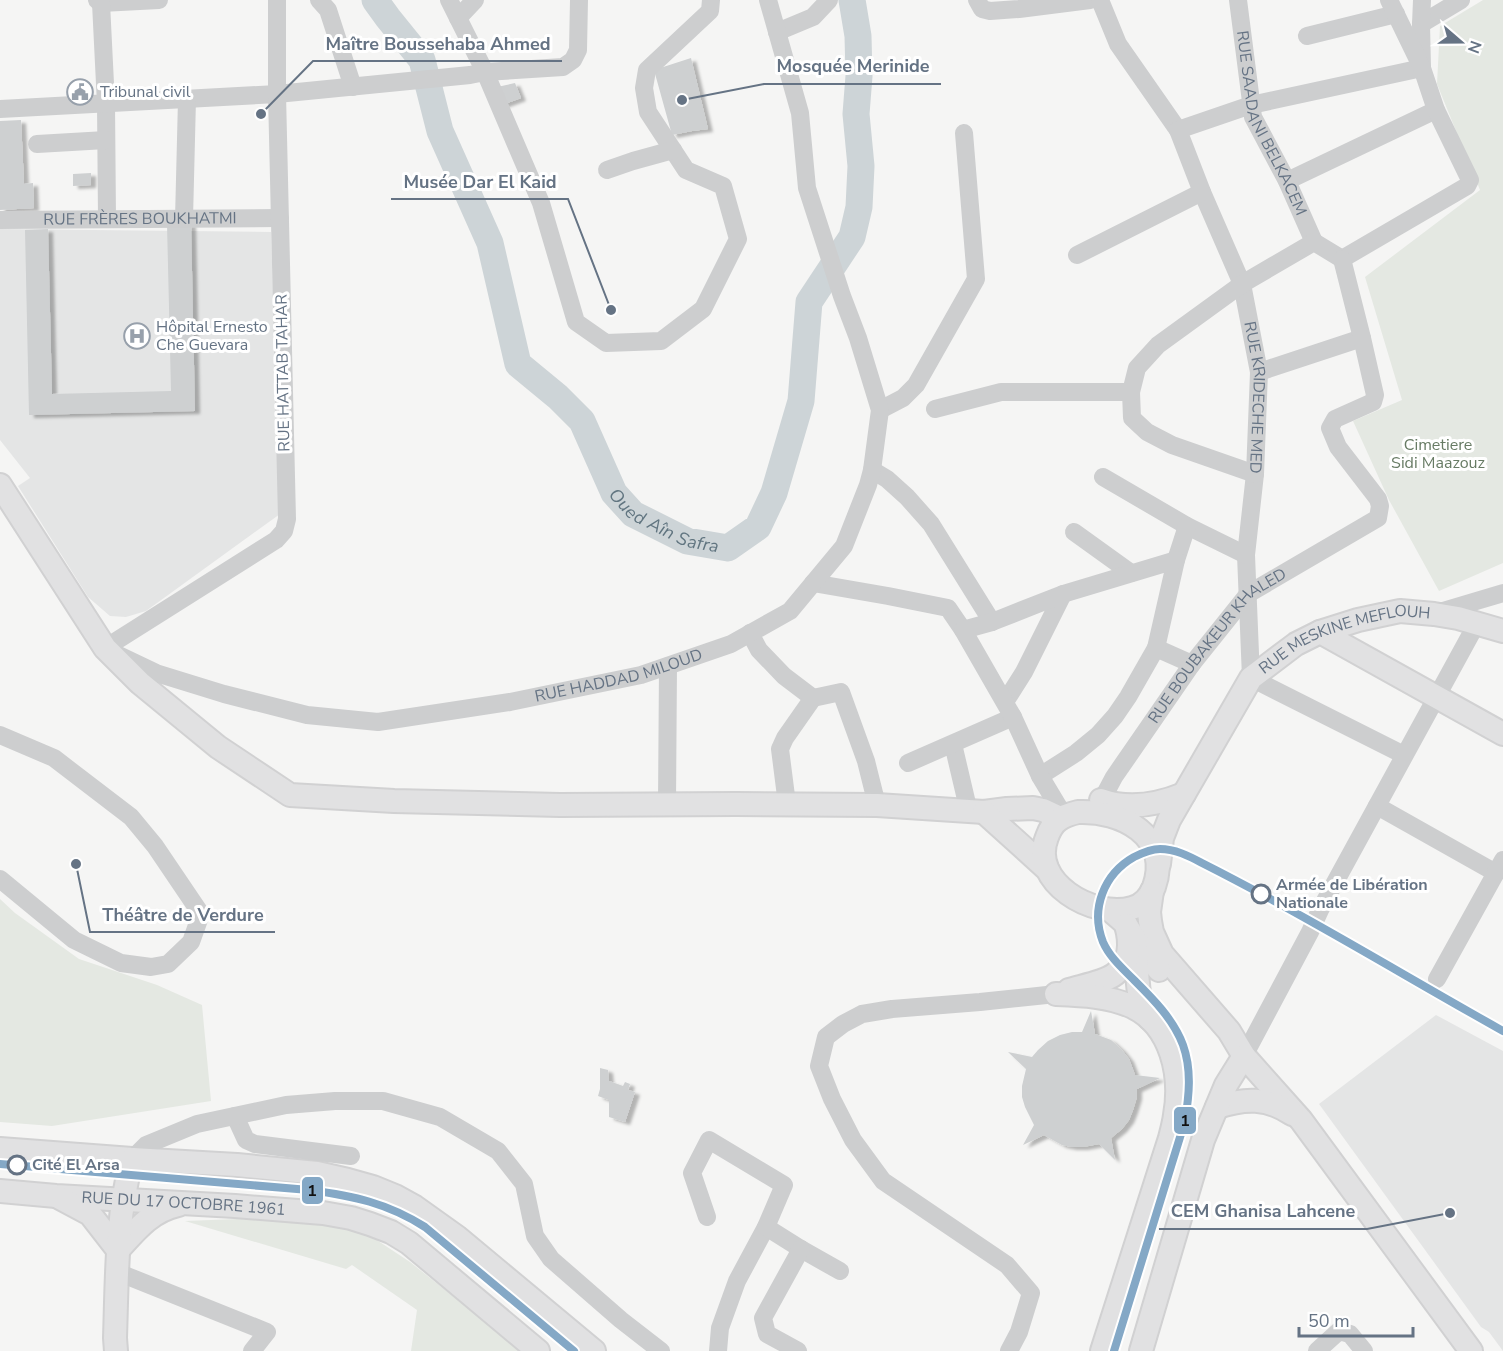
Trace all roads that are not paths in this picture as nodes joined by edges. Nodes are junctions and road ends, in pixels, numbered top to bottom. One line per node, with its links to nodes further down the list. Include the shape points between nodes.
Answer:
1 (159, 0): 15 (street)
2 (277, 0): 26 (street, RUE HATTAB TAHAR)
3 (319, 0): 25 (street, via 328,10)
4 (449, 0): 19 (street)
5 (476, 0): 19 (street)
6 (579, 0): 24 (street, via 578,50 573,60 563,67)
7 (711, 0): 36 (street, via 710,11 647,70 644,88 648,112)
8 (768, 0): 21 (street)
9 (829, 0): 21 (street, via 813,17)
10 (1090, 0): 17 (street)
11 (1100, 0): 32 (street, RUE KRIDECHE MED, via 1118,44)
12 (1238, 0): 29 (street, RUE SAADANI BELKACEM)
13 (1422, 0): 20 (street)
14 (1461, 0): 20 (street)
15 (99, 1): 28 (street)
16 (980, 4): 17 (street, via 990,11)
17 (1019, 5)
18 (1392, 7): 22 (street); 23 (street)
19 (458, 18): 24 (street)
20 (1420, 24): 23 (street)
21 (777, 32): 52 (street, RUE HADDAD MILOUD, via 800,113 807,188)
22 (1307, 36)
23 (1422, 69): 29 (street); 31 (street)
24 (478, 74): 25 (street); 36 (street, via 541,203 576,322 606,343 661,341 703,309 738,239 723,186 686,170)
25 (353, 87): 26 (street)
26 (277, 94): 27 (street); 40 (street, RUE HATTAB TAHAR)
27 (187, 99): 28 (street); 42 (street)
28 (106, 104): 30 (street); 34 (street)
29 (1251, 105): 32 (street); 38 (street, RUE SAADANI BELKACEM, via 1252,117)
30 (0, 109)
31 (1436, 110): 38 (street); 46 (street, via 1470,184)
32 (1178, 130): 39 (street, RUE KRIDECHE MED)
33 (964, 133): 52 (street, via 976,279 916,386)
34 (106, 140): 35 (street); 41 (street)
35 (37, 144)
36 (673, 150): 37 (street)
37 (607, 170)
38 (1287, 182): 44 (street, RUE SAADANI BELKACEM)
39 (1202, 192): 45 (street); 47 (street, RUE KRIDECHE MED)
40 (280, 218): 42 (street, RUE FRÈRES BOUKHATMI); 73 (street, RUE HATTAB TAHAR, via 287,519 284,531 276,540)
41 (107, 219): 42 (street, RUE FRÈRES BOUKHATMI); 43 (street, RUE FRÈRES BOUKHATMI)
42 (184, 219)
43 (0, 220)
44 (1314, 242): 46 (street); 47 (street)
45 (1077, 255)
46 (1342, 259): 48 (street)
47 (1242, 284): 49 (street, RUE KRIDECHE MED); 50 (street, via 1158,345 1137,368)
48 (1362, 338): 49 (street); 65 (street, RUE BOUBAKEUR KHALED, via 1375,395 1372,402 1335,419 1330,428 1338,447 1378,499 1378,518)
49 (1259, 372): 54 (street, RUE KRIDECHE MED)
50 (1131, 392): 51 (street, via 1001,392); 54 (street, via 1132,418 1147,432 1172,445)
51 (935, 409)
52 (880, 410): 53 (street, RUE HADDAD MILOUD)
53 (872, 470): 62 (street, RUE HADDAD MILOUD, via 844,546); 67 (street, via 907,497 931,524)
54 (1255, 474): 59 (street, RUE KRIDECHE MED)
55 (1103, 477): 57 (street)
56 (0, 485): 73 (main road)
57 (1187, 526): 59 (street); 60 (street)
58 (1074, 532): 61 (street)
59 (1246, 555): 65 (street, RUE KRIDECHE MED)
60 (1176, 560): 61 (street); 74 (street)
61 (1131, 573): 64 (street)
62 (813, 583): 69 (street, via 948,608); 72 (street, RUE HADDAD MILOUD, via 790,610)
63 (1503, 593): 66 (street)
64 (1063, 594): 67 (street); 80 (street)
65 (1248, 594): 75 (street, RUE BOUBAKEUR KHALED); 77 (street, RUE KRIDECHE MED)
66 (1434, 614): 68 (main road, RUE MESKINE MEFLOUH); 71 (main road, RUE MESKINE MEFLOUH, via 1400,611)
67 (992, 622): 69 (street)
68 (1477, 623): 70 (main road, RUE MESKINE MEFLOUH); 78 (street)
69 (963, 630): 80 (street)
70 (1503, 631)
71 (1320, 632): 77 (main road, RUE MESKINE MEFLOUH, via 1296,644); 78 (main road)
72 (750, 633): 76 (street, RUE HADDAD MILOUD, via 731,644); 79 (street, via 759,650 784,676)
73 (105, 648): 76 (street, RUE HADDAD MILOUD, via 156,673 224,694 307,714 378,722 510,702); 88 (main road, via 140,683 218,747 290,795 406,802)
74 (1156, 648): 75 (street); 86 (street, via 1128,697 1098,735)
75 (1192, 664): 91 (street, RUE BOUBAKEUR KHALED)
76 (668, 666): 88 (street)
77 (1251, 678): 84 (street); 87 (main road, RUE MESKINE MEFLOUH)
78 (1437, 696): 81 (main road); 84 (street)
79 (813, 698): 89 (street, via 780,749); 90 (street, via 841,692 866,761)
80 (1009, 709): 83 (street); 86 (street)
81 (1503, 734)
82 (0, 735): 99 (street, via 54,758 131,817 201,914 191,942 168,964 151,967 121,963 74,940)
83 (953, 744): 85 (street); 93 (street)
84 (1404, 755): 92 (street)
85 (908, 764)
86 (1040, 776): 94 (street)
87 (1184, 794): 91 (main road, via 1131,806); 95 (main road, RUE MESKINE MEFLOUH, via 1156,818); 96 (main road, RUE MESKINE MEFLOUH, via 1165,829)
88 (667, 804): 89 (main road)
89 (787, 804): 90 (main road)
90 (877, 806): 93 (main road)
91 (1098, 806): 94 (main road); 95 (main road)
92 (1377, 807): 97 (street); 105 (street)
93 (977, 812): 94 (main road, via 1033,808); 98 (main road)
94 (1062, 817): 98 (main road, via 1045,841)
95 (1124, 821): 96 (main road, via 1147,837)
96 (1158, 864): 100 (main road)
97 (1499, 867): 102 (street)
98 (1047, 869): 101 (main road, via 1071,895)
99 (0, 879)
100 (1152, 891): 101 (main road, via 1139,906 1122,910); 105 (main road, via 1150,921 1162,954 1229,1031)
101 (1123, 924): 103 (main road, via 1130,945 1115,974); 104 (main road, via 1137,951 1139,994); 105 (main road, via 1220,1040)
102 (1437, 979)
103 (1056, 994): 104 (main road, via 1119,1002); 129 (street, via 862,1014 826,1036 819,1066 853,1140 883,1181 1007,1265 1031,1293)
104 (1150, 1019): 130 (main road, via 1167,1041 1172,1057 1177,1094 1175,1116)
105 (1244, 1056): 106 (main road); 108 (main road)
106 (1217, 1107): 108 (main road, via 1234,1101 1269,1102); 131 (main road, via 1203,1140)
107 (235, 1116): 110 (street, via 246,1140 255,1144); 111 (street, via 197,1124 146,1145); 126 (street, via 286,1105 383,1101 440,1117 498,1150 524,1184 535,1236 551,1259)
108 (1301, 1120): 134 (main road)
109 (0, 1149): 111 (main road)
110 (351, 1156)
111 (132, 1159): 114 (main road); 125 (main road, via 317,1173 395,1196 457,1237)
112 (0, 1191): 113 (main road, RUE DU 17 OCTOBRE 1961)
113 (56, 1196): 114 (main road, RUE DU 17 OCTOBRE 1961); 119 (main road, via 90,1214)
114 (124, 1200): 115 (main road, RUE DU 17 OCTOBRE 1961); 119 (main road)
115 (183, 1204): 119 (main road, via 166,1208 143,1222); 124 (main road, RUE DU 17 OCTOBRE 1961, via 323,1213 391,1232)
116 (707, 1217): 117 (street, via 692,1173 709,1140 784,1185)
117 (766, 1227): 118 (street); 127 (street, via 737,1281 720,1328)
118 (801, 1249): 120 (street); 128 (street, via 763,1318 767,1334)
119 (118, 1250): 121 (main road)
120 (840, 1271)
121 (117, 1272): 122 (main road); 123 (street, via 267,1332)
122 (116, 1351)
123 (252, 1351)
124 (538, 1351)
125 (594, 1351)
126 (661, 1351)
127 (718, 1351)
128 (798, 1351)
129 (1009, 1351)
130 (1102, 1351)
131 (1141, 1351)
132 (1317, 1351): 133 (street, via 1339,1331 1350,1334)
133 (1364, 1351)
134 (1471, 1351)

